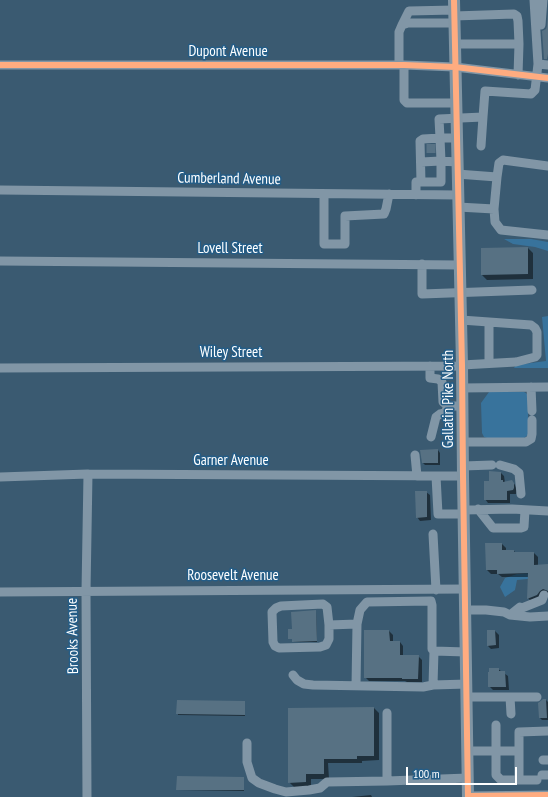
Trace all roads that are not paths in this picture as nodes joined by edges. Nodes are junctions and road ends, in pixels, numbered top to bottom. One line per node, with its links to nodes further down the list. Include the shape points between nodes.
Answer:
1 (534, 0): 8 (street)
2 (543, 0): 5 (street)
3 (454, 12): 4 (street); 4 (street, via 409,11); 6 (main road, Gallatin Pike North); 7 (street, via 475,15 514,14 518,21)
4 (402, 25): 10 (street, via 399,32)
5 (541, 25)
6 (455, 44): 7 (street); 12 (main road, Gallatin Pike North)
7 (519, 44): 13 (street)
8 (538, 64): 11 (street); 14 (street)
9 (0, 65): 10 (street, Dupont Avenue)
10 (402, 65): 12 (street, Dupont Avenue); 16 (street, via 404,100 407,103)
11 (548, 65)
12 (455, 67): 13 (street, Dupont Avenue); 16 (main road, Gallatin Pike North)
13 (518, 75): 14 (street, Dupont Avenue)
14 (536, 77): 15 (street, Dupont Avenue); 18 (street, via 535,90 530,94 485,91)
15 (548, 78)
16 (456, 103): 17 (main road, Gallatin Pike North)
17 (456, 118): 18 (street); 19 (main road, Gallatin Pike North); 20 (street, via 439,119)
18 (483, 118): 21 (street)
19 (457, 138): 20 (street); 25 (main road, Gallatin Pike North)
20 (434, 140): 22 (street); 23 (street, via 420,141)
21 (481, 146)
22 (441, 161): 23 (street, via 431,158); 25 (street); 28 (street)
23 (421, 162): 27 (street)
24 (548, 166): 26 (street, via 503,160 499,163)
25 (457, 168): 26 (street); 34 (main road, Gallatin Pike North)
26 (497, 177): 35 (street)
27 (421, 182): 28 (street); 32 (street, via 416,182)
28 (442, 182): 33 (street)
29 (0, 190): 30 (street, Cumberland Avenue)
30 (324, 194): 31 (street, Cumberland Avenue); 31 (street, via 324,244 345,244 345,216 384,214)
31 (389, 194): 32 (street, Cumberland Avenue)
32 (416, 195): 33 (street, Cumberland Avenue)
33 (442, 195): 34 (street, Cumberland Avenue)
34 (458, 201): 35 (street, Cumberland Avenue); 39 (main road, Gallatin Pike North)
35 (494, 209): 36 (street, via 495,222 501,230)
36 (548, 235)
37 (0, 261): 38 (street, Lovell Street)
38 (422, 264): 39 (street, Lovell Street); 41 (street, via 422,294)
39 (460, 265): 41 (main road, Gallatin Pike North)
40 (532, 290): 41 (street)
41 (461, 292): 42 (main road, Gallatin Pike North)
42 (461, 320): 43 (street); 46 (main road, Gallatin Pike North)
43 (489, 322): 44 (street); 44 (street, Wiley Street, via 531,325 537,332 537,355 516,362)
44 (489, 363): 46 (street, Wiley Street)
45 (430, 366): 46 (street, Wiley Street); 47 (street, Wiley Street); 51 (street, via 430,378 442,382 443,402)
46 (462, 366): 50 (main road, Gallatin Pike North)
47 (0, 368)
48 (531, 387): 49 (street); 50 (street); 54 (street, via 530,439 526,442)
49 (548, 387)
50 (462, 388): 52 (main road, Gallatin Pike North)
51 (448, 406): 52 (street); 53 (street, via 445,413 436,417)
52 (462, 406): 54 (main road, Gallatin Pike North)
53 (431, 437)
54 (463, 442): 56 (main road, Gallatin Pike North)
55 (416, 455): 58 (street)
56 (463, 471): 59 (street, Garner Avenue); 61 (street, Garner Avenue, via 496,465 514,469 519,473); 65 (main road, Gallatin Pike North)
57 (88, 474): 58 (street, Garner Avenue); 60 (street, Garner Avenue); 69 (street, Brooks Avenue)
58 (417, 476): 59 (street, Garner Avenue)
59 (436, 476): 65 (street, via 438,514)
60 (0, 477)
61 (521, 494)
62 (478, 509): 63 (street); 63 (street, via 493,528 524,527); 65 (street)
63 (526, 510): 64 (street)
64 (548, 511)
65 (464, 512): 67 (main road, Gallatin Pike North)
66 (433, 534): 68 (street)
67 (465, 589): 68 (street, Roosevelt Avenue); 72 (main road, Gallatin Pike North)
68 (436, 590): 69 (street, Roosevelt Avenue)
69 (86, 591): 70 (street, Roosevelt Avenue); 101 (street, Brooks Avenue)
70 (0, 592)
71 (544, 595): 73 (street, via 539,602 520,607)
72 (466, 610): 73 (street, via 504,612); 78 (main road, Gallatin Pike North)
73 (510, 615): 74 (street)
74 (548, 616)
75 (357, 624): 76 (street); 77 (street, via 360,610 367,602 431,601); 82 (street)
76 (329, 625): 76 (street, via 327,607 323,604 281,606 272,612 273,642 279,648 320,647 326,645 329,639)
77 (434, 652): 78 (street); 81 (street)
78 (466, 652): 80 (main road, Gallatin Pike North)
79 (293, 675): 82 (street, via 304,684)
80 (467, 684): 81 (street); 83 (main road, Gallatin Pike North)
81 (433, 685): 82 (street)
82 (356, 686)
83 (467, 697): 84 (street); 92 (main road, Gallatin Pike North)
84 (510, 697): 85 (street); 87 (street)
85 (538, 697)
86 (387, 713): 97 (street)
87 (511, 714)
88 (496, 725): 93 (street)
89 (548, 731): 91 (street, via 519,732)
90 (247, 743): 97 (street, via 252,778 286,792 320,788 327,782)
91 (519, 750): 93 (street); 96 (street)
92 (468, 751): 93 (street); 95 (main road, Gallatin Pike North)
93 (496, 751): 96 (street, via 498,778)
94 (542, 777): 96 (street)
95 (468, 778): 97 (street); 100 (main road, Gallatin Pike North)
96 (523, 780): 98 (street)
97 (387, 781)
98 (527, 795): 99 (street); 100 (street)
99 (548, 795)
100 (468, 796)
101 (87, 797)

